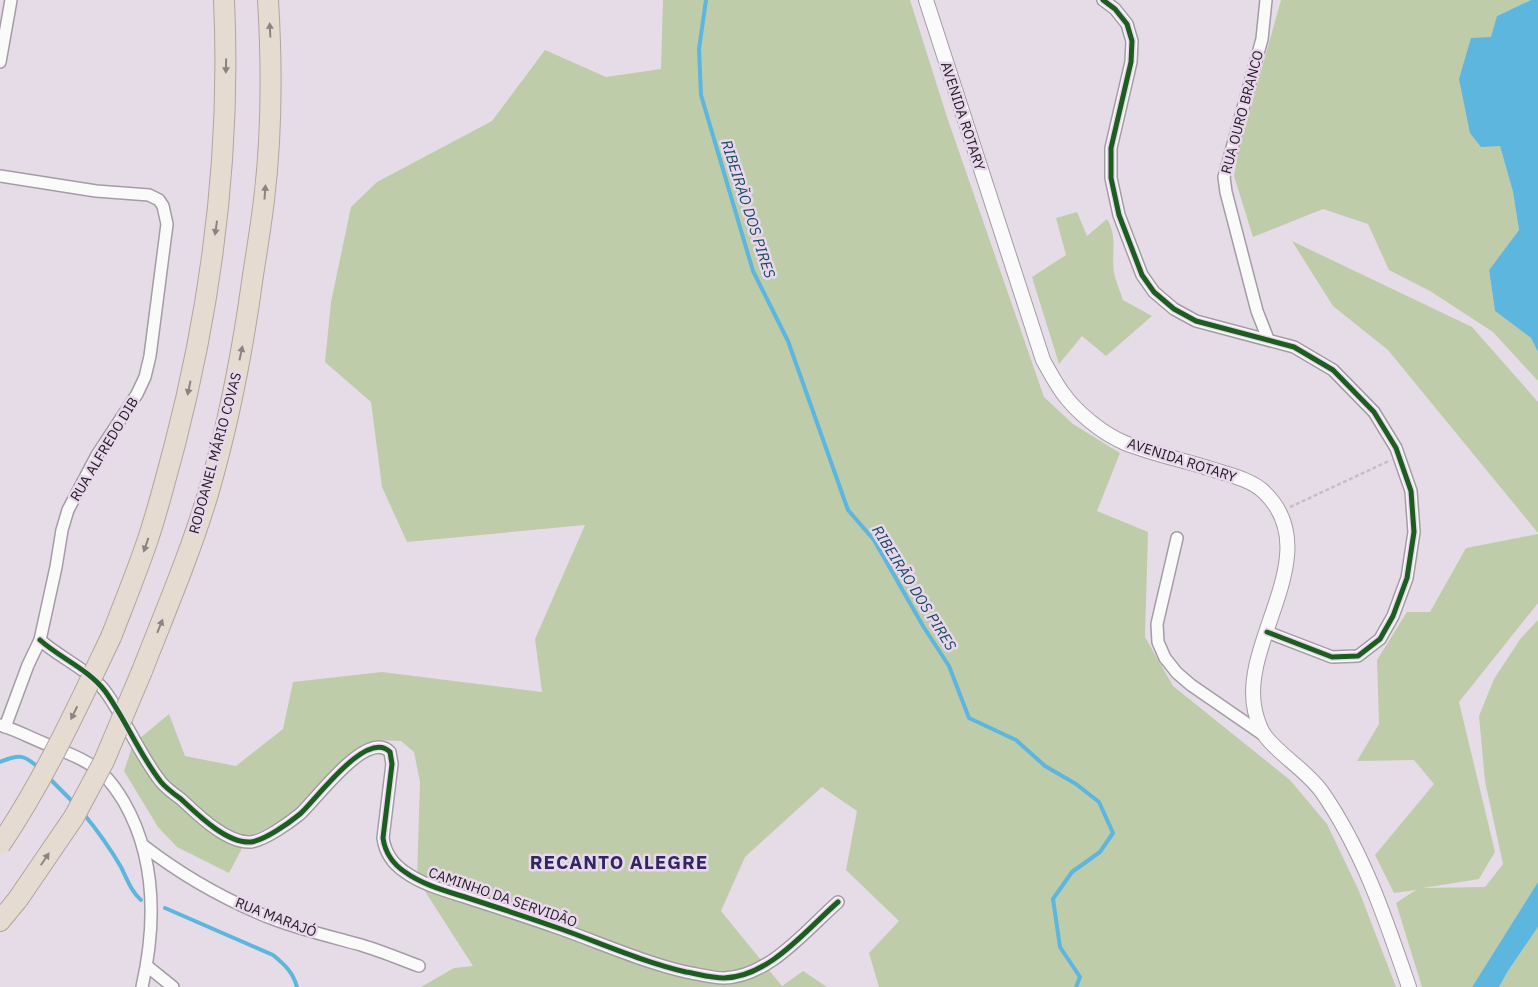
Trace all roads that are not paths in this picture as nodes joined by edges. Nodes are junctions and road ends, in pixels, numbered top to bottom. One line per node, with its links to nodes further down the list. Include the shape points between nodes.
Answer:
1 (11, 0): 7 (street)
2 (224, 0): 15 (highway, one-way to 15, bridge, via 225,126 219,208 204,313 168,470 147,542 111,637 61,741)
3 (268, 0): 18 (highway, RODOANEL MÁRIO COVAS, one-way to 3, bridge, via 74,817 100,769 186,560 208,494 245,335 264,199 271,45)
4 (926, 0): 11 (street, AVENIDA ROTARY, via 1043,360 1062,393 1090,422 1124,443 1238,477 1264,492 1280,512 1288,534 1288,558)
5 (1103, 0): 9 (street, via 1127,24 1132,41 1110,148 1111,178 1119,215 1142,275 1154,292 1174,309 1196,321)
6 (1266, 0): 9 (street, RUA OURO BRANCO, via 1262,39 1224,177 1257,311)
7 (0, 62)
8 (0, 176): 12 (street, RUA ALFREDO DIB, via 96,191 149,195 163,206 167,224 150,356 144,377 68,510)
9 (1268, 339): 11 (street, via 1294,347 1333,370 1374,412 1399,456 1410,491 1414,532 1407,578 1393,616 1380,639 1358,656 1332,657)
10 (1177, 538): 14 (street, via 1156,624 1158,642 1165,658 1191,686)
11 (1267, 632): 14 (street, AVENIDA ROTARY, via 1255,670 1252,694 1255,713)
12 (40, 640): 13 (street, RUA ALFREDO DIB); 17 (street, CAMINHO DA SERVIDÃO, via 93,678 105,692 161,783 207,823 237,839 250,842 276,830 301,813 343,768 361,754 381,747 390,752 392,764 384,847 398,867 436,887 664,967 724,978 758,970 773,961)
13 (2, 726): 16 (street, via 82,760 103,774 128,809)
14 (1265, 736): 23 (street, via 1308,776 1334,813 1373,888)
15 (0, 845)
16 (144, 846): 19 (street, via 151,894); 20 (street, RUA MARAJÓ, via 184,875 251,910)
17 (838, 902)
18 (0, 921)
19 (147, 966): 21 (street); 22 (street)
20 (419, 966)
21 (142, 987)
22 (174, 987)
23 (1409, 987)

